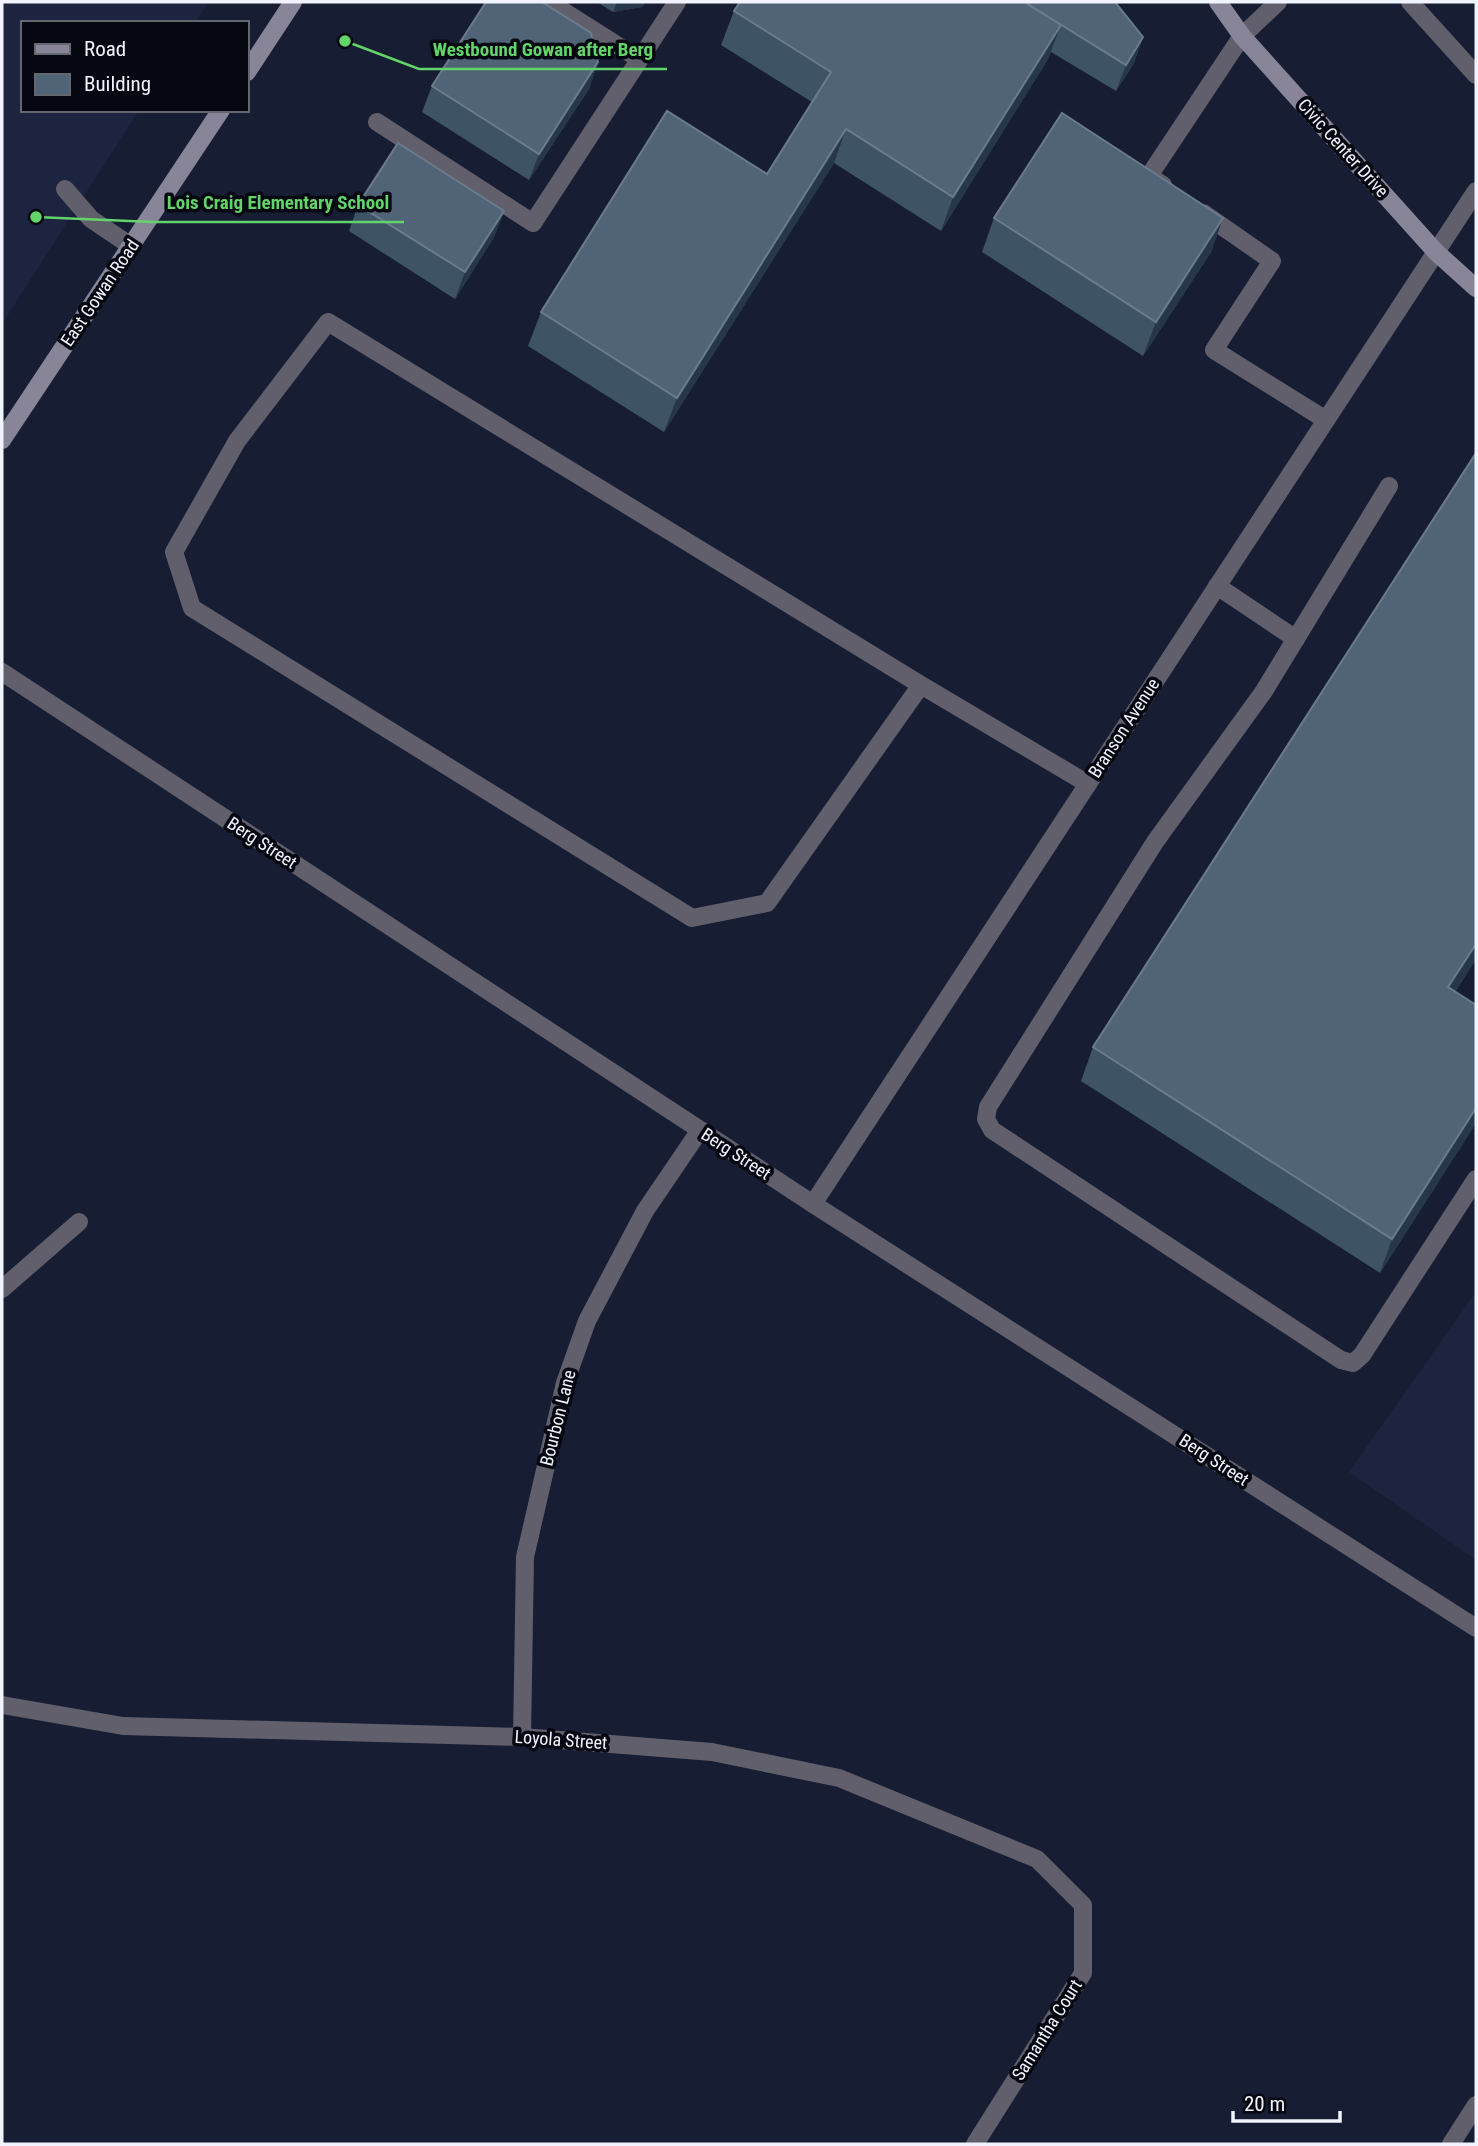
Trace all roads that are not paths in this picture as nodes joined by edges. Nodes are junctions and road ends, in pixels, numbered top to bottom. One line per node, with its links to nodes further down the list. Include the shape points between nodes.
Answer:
1 (293, 2): 9 (street)
2 (549, 2): 8 (street)
3 (677, 2): 8 (street)
4 (1218, 2): 7 (street, Civic Center Drive)
5 (1278, 2): 7 (street)
6 (1410, 2): 10 (street)
7 (1242, 36): 16 (street, Civic Center Drive); 18 (street, via 1149,176 1272,261 1214,350)
8 (639, 60): 12 (street, via 533,223)
9 (248, 70)
10 (1476, 75)
11 (220, 112): 15 (street, East Gowan Road)
12 (377, 122)
13 (65, 189): 15 (street, via 91,219)
14 (1476, 191): 16 (street, Branson Avenue)
15 (131, 246): 19 (street, East Gowan Road)
16 (1436, 252): 17 (street, Civic Center Drive); 18 (street, Branson Avenue)
17 (1476, 288)
18 (1326, 420): 21 (street, Branson Avenue)
19 (2, 440)
20 (1389, 486): 22 (street)
21 (1217, 586): 22 (street); 25 (street, Branson Avenue)
22 (1296, 639): 27 (street, via 1155,842 988,1107 986,1119 1004,1138 1341,1360 1353,1363)
23 (2, 672): 26 (street, Berg Street)
24 (921, 685): 24 (street, via 328,322 237,441 174,552 192,608 692,918 767,903); 25 (street)
25 (1088, 784): 28 (street, Branson Avenue)
26 (700, 1130): 28 (street, Berg Street); 33 (street, Bourbon Lane, via 645,1210 587,1321 565,1382 525,1557)
27 (1476, 1179)
28 (813, 1204): 31 (street, Berg Street)
29 (79, 1222): 30 (street)
30 (2, 1289)
31 (1476, 1628)
32 (2, 1705): 33 (street, Loyola Street, via 123,1726)
33 (522, 1737): 34 (street, Loyola Street, via 712,1752 839,1778 1037,1859)
34 (1083, 1905): 36 (street, Samantha Court, via 1083,1973)
35 (1476, 2105): 37 (street)
36 (975, 2144)
37 (1451, 2144)

